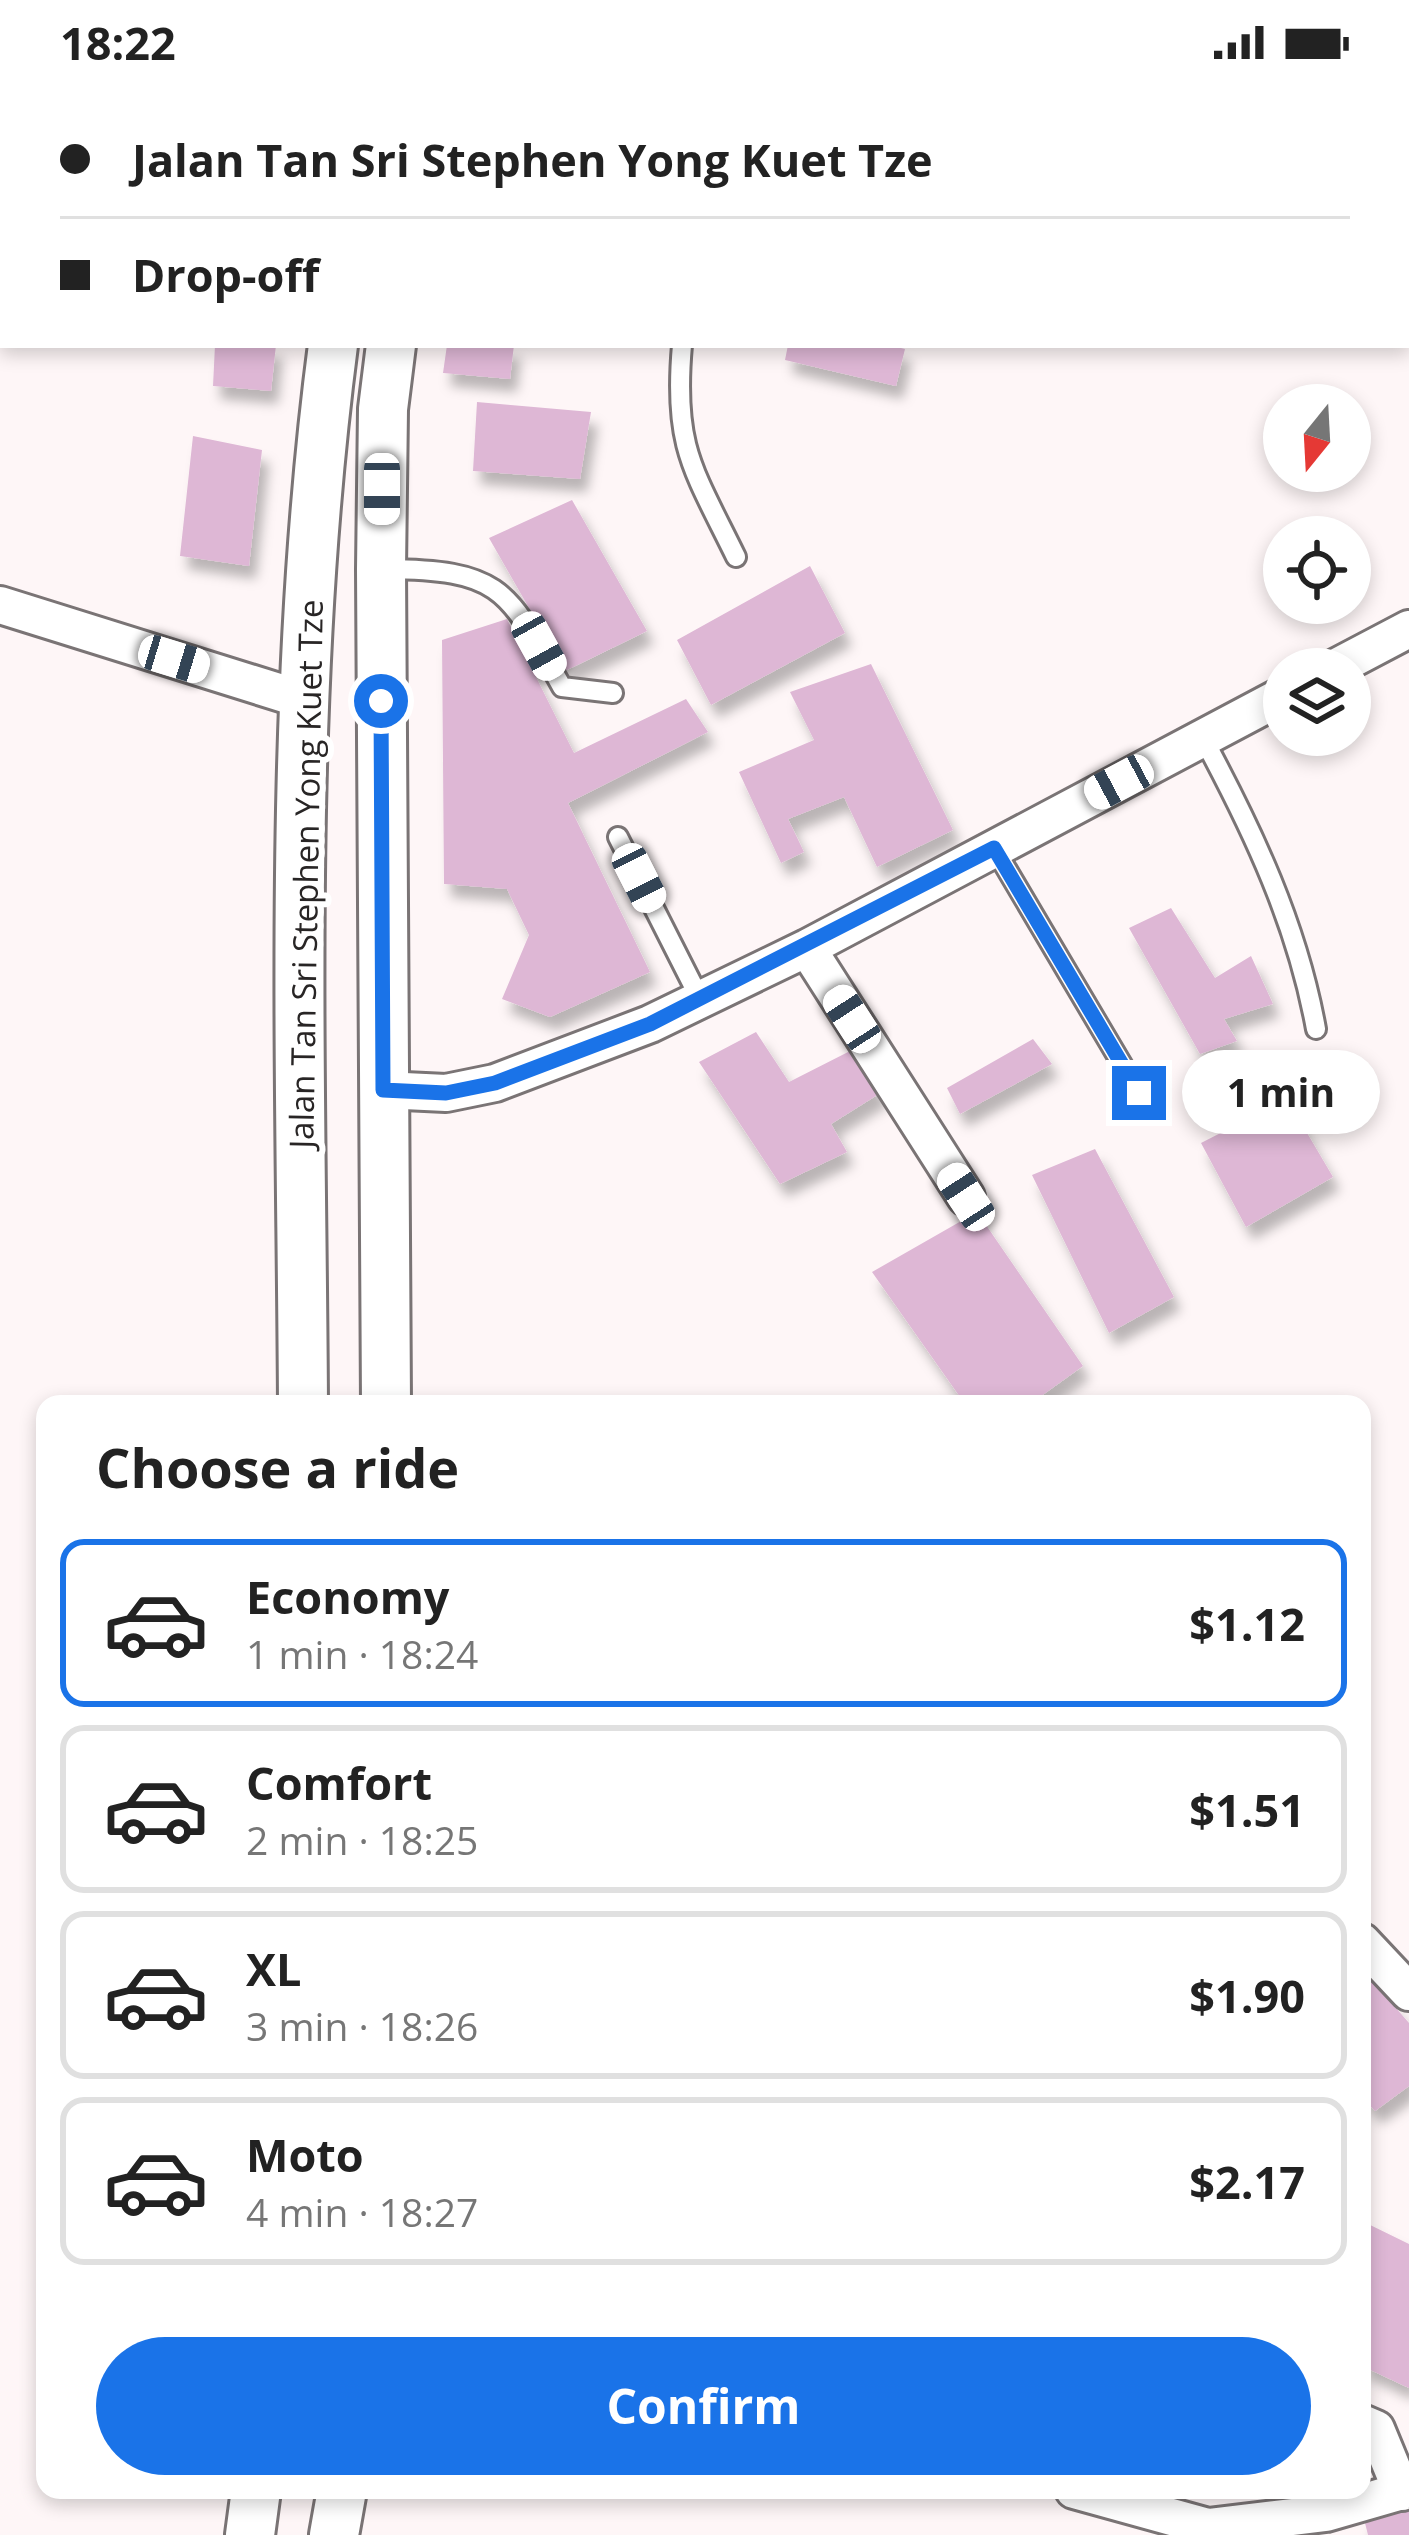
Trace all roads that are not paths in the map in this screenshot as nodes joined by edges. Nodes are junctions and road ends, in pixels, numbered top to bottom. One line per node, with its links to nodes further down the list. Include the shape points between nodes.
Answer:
1 (333, 348): 11 (main road, Jalan Tan Sri Stephen Yong Kuet Tze)
2 (391, 348): 5 (main road)
3 (682, 348): 4 (lane, via 682,445)
4 (736, 557)
5 (381, 569): 8 (main road); 10 (lane, via 498,587 562,687)
6 (0, 604): 11 (street)
7 (1409, 629): 9 (street)
8 (381, 634): 11 (main road, via 359,675); 19 (main road)
9 (1371, 649)
10 (613, 693)
11 (304, 700): 22 (main road, Jalan Tan Sri Stephen Yong Kuet Tze)
12 (1263, 706): 13 (street)
13 (1202, 738): 15 (street); 18 (lane, via 1273,878)
14 (618, 837): 17 (lane)
15 (994, 848): 16 (street); 20 (lane)
16 (807, 948): 17 (street); 21 (street)
17 (701, 1001): 19 (street, via 495,1083 446,1093)
18 (1316, 1029)
19 (383, 1090): 23 (main road)
20 (1139, 1093)
21 (966, 1197)
22 (303, 1395)
23 (386, 1395)
24 (1371, 1952): 25 (street)
25 (1409, 1992)
26 (1371, 2427): 27 (street)
27 (1405, 2491): 30 (street, via 1325,2513 1208,2528)
28 (255, 2499): 31 (main road)
29 (340, 2499): 32 (main road)
30 (1106, 2499)
31 (250, 2535)
32 (334, 2535)

